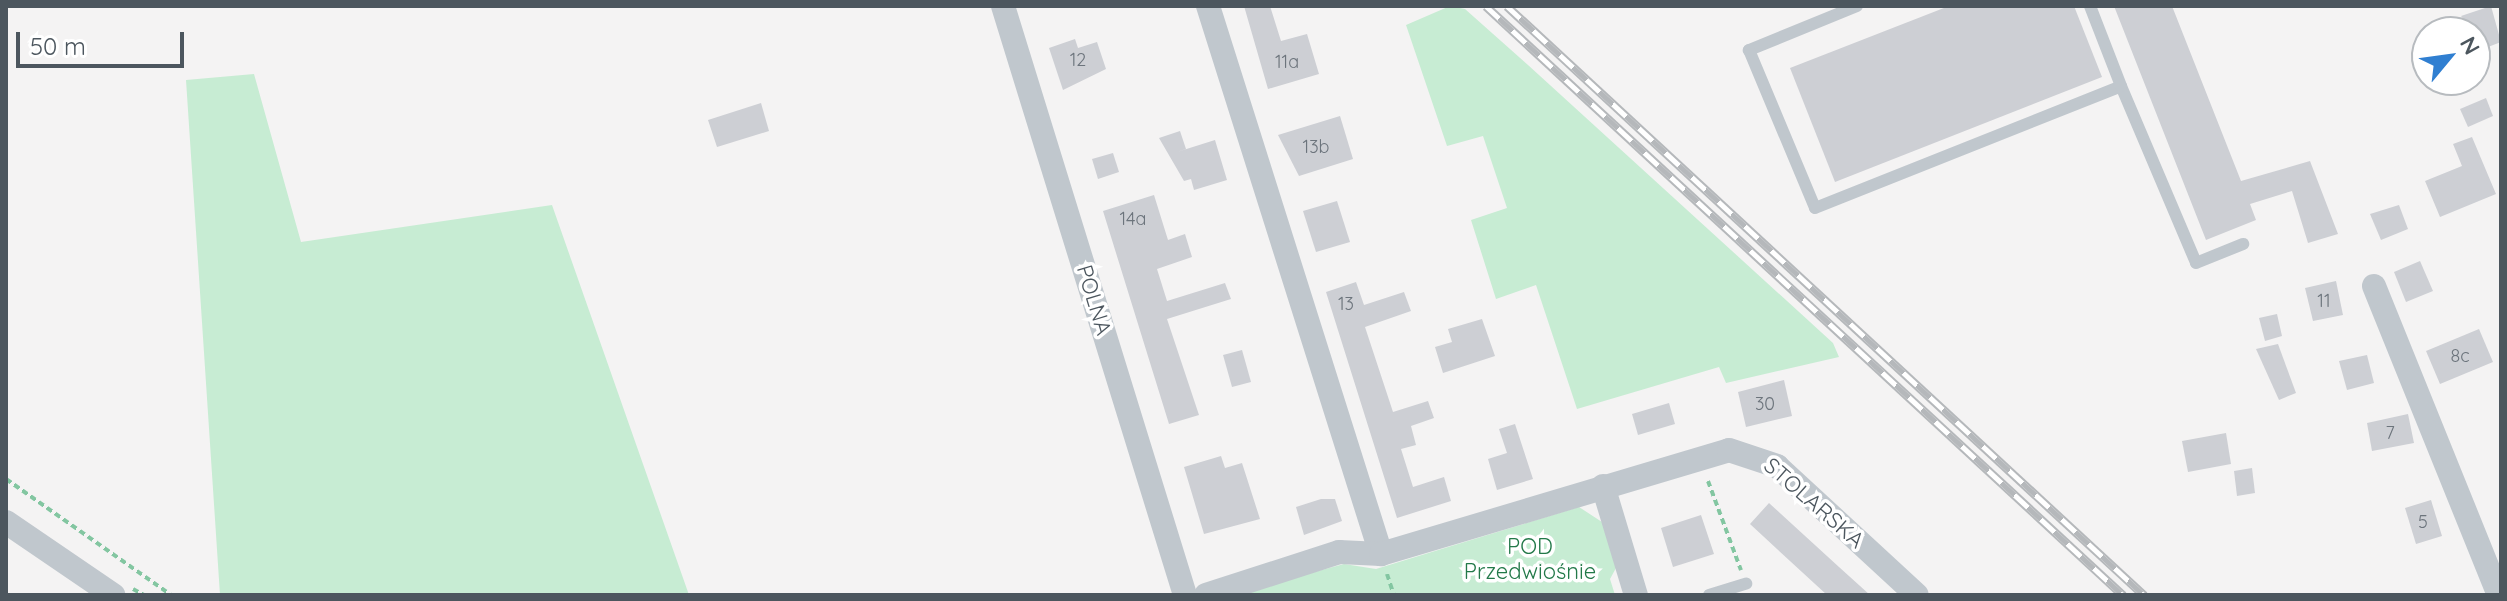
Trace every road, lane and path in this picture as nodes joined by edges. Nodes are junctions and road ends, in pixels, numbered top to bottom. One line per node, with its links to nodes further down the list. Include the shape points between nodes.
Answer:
1 (1003, 6): 16 (street, POLNA)
2 (1208, 6): 12 (street)
3 (1857, 6): 5 (lane, via 1749,50 1815,208)
4 (2090, 6): 5 (lane)
5 (2121, 86): 6 (lane, via 2196,263)
6 (2243, 244)
7 (2374, 286): 22 (street)
8 (1700, 456): 10 (street, STOLARSKA); 13 (path); 21 (street, STOLARSKA, via 1729,450 1767,459)
9 (6, 479): 15 (path)
10 (1603, 486): 12 (street); 19 (street)
11 (6, 522): 14 (street)
12 (1383, 561): 17 (street, via 1339,552); 18 (path)
13 (1746, 584): 20 (lane)
14 (113, 595)
15 (171, 595)
16 (1185, 595)
17 (1206, 595)
18 (1394, 595)
19 (1636, 595)
20 (1709, 595)
21 (1917, 595)
22 (2499, 595)

